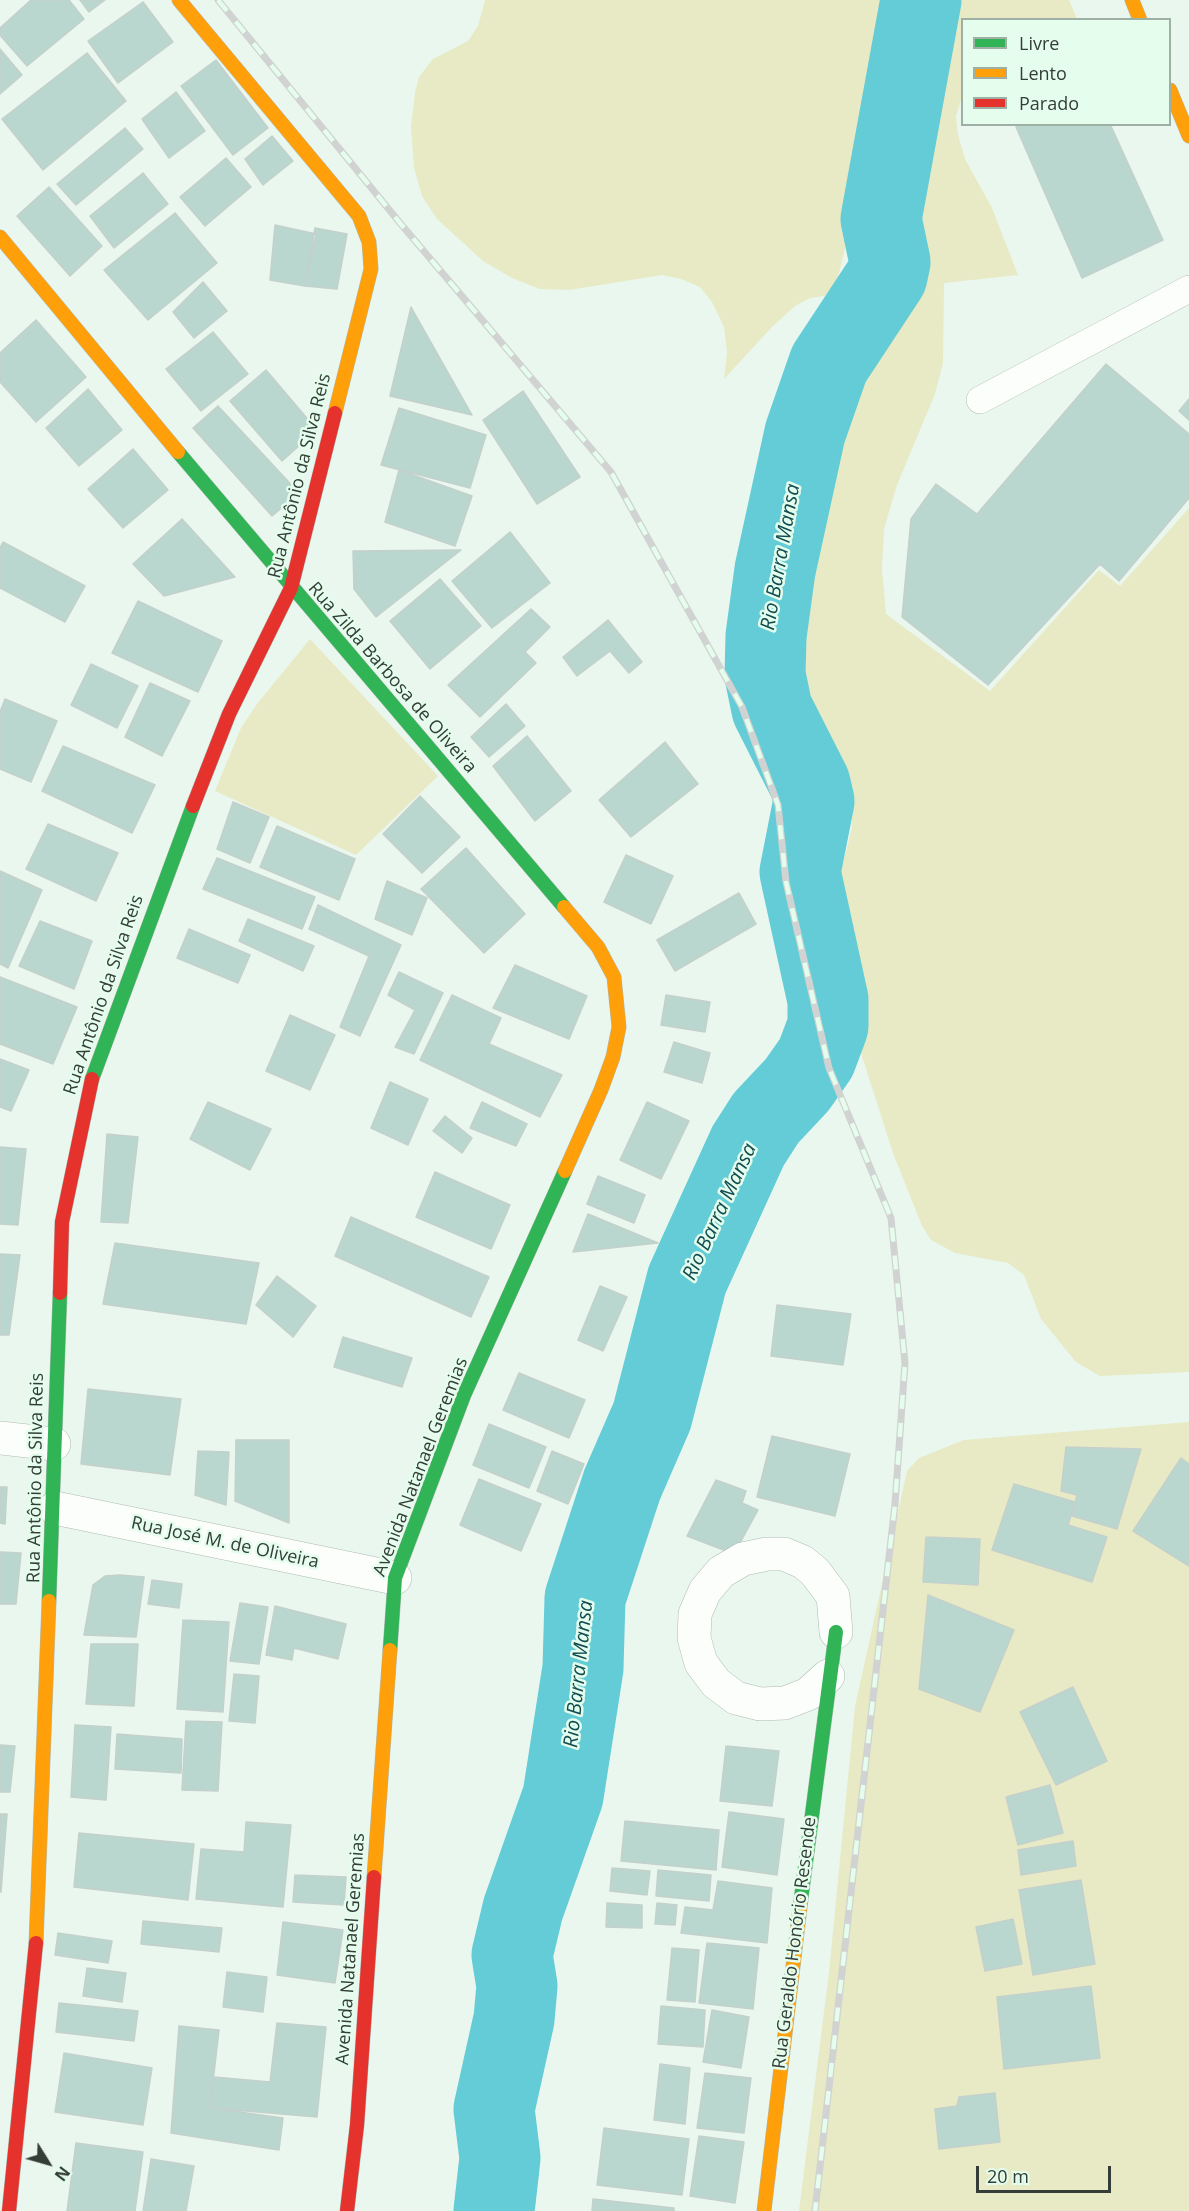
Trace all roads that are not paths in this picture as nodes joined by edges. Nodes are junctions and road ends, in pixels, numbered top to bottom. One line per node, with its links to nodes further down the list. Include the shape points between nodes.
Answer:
1 (179, 0): 9 (street, Rua Antônio da Silva Reis, via 359,216 369,242 371,269)
2 (1132, 0): 3 (street)
3 (1139, 18)
4 (1171, 92): 5 (street)
5 (1189, 136)
6 (0, 237): 9 (street, Rua Zilda Barbosa de Oliveira)
7 (1189, 289): 8 (lane)
8 (980, 400)
9 (291, 588): 10 (street, Rua Zilda Barbosa de Oliveira); 12 (street, Rua Antônio da Silva Reis, via 229,714 185,822 88,1090 62,1222)
10 (598, 946): 14 (street, Avenida Natanael Geremias, via 614,977 618,1003 619,1027 613,1057 464,1395)
11 (0, 1438): 12 (street)
12 (54, 1444): 13 (street, Rua Antônio da Silva Reis)
13 (55, 1508): 14 (street, Rua José M. de Oliveira); 17 (street, Rua Antônio da Silva Reis, via 39,1910)
14 (395, 1578): 18 (street, Avenida Natanael Geremias, via 357,2125)
15 (836, 1632): 16 (street, Rua Geraldo Honório Resende); 16 (street, Rua Geraldo Honório Resende, via 833,1596 816,1572 784,1554 743,1559 721,1572 705,1591 695,1614 694,1638 701,1663 716,1683 736,1698 760,1704 785,1703 808,1694)
16 (828, 1676): 19 (street, Rua Geraldo Honório Resende)
17 (9, 2211)
18 (347, 2211)
19 (764, 2211)

